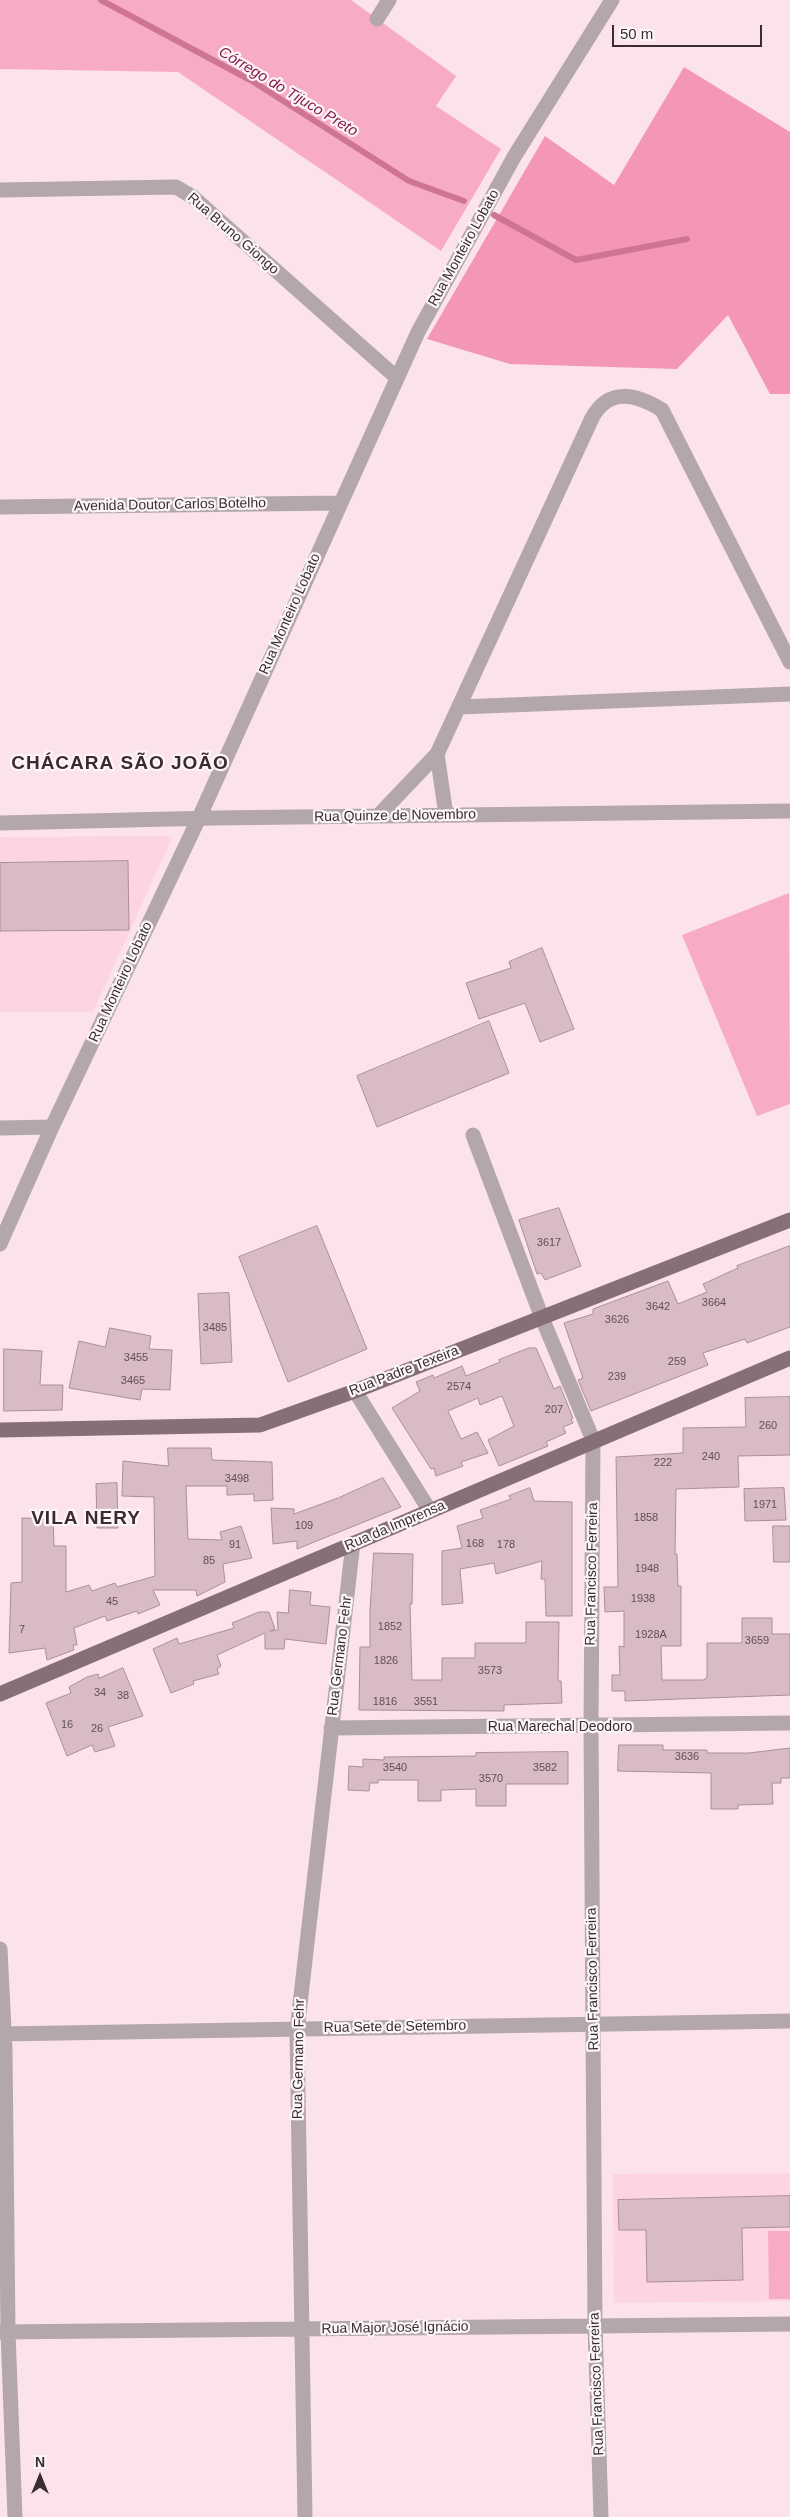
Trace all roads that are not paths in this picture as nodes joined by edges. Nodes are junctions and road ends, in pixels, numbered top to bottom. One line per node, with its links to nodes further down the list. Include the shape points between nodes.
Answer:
1 (389, 0): 3 (street)
2 (612, 0): 5 (street, Rua Monteiro Lobato, via 514,157 418,332)
3 (377, 19)
4 (0, 190): 5 (street, Rua Bruno Giongo, via 176,187 194,198)
5 (398, 378): 6 (street, Rua Monteiro Lobato)
6 (340, 503): 7 (street, Avenida Doutor Carlos Botelho); 15 (street, Rua Monteiro Lobato)
7 (0, 507)
8 (790, 662): 10 (street, via 662,410 647,401 611,397 599,406 592,418)
9 (790, 694): 10 (street)
10 (460, 707): 11 (street)
11 (437, 754): 13 (street); 14 (street)
12 (790, 811): 13 (street, Rua Quinze de Novembro)
13 (446, 815): 14 (street, Rua Quinze de Novembro)
14 (378, 816): 15 (street, Rua Quinze de Novembro)
15 (199, 818): 16 (street, Rua Quinze de Novembro); 17 (street, Rua Monteiro Lobato)
16 (0, 823)
17 (52, 1127): 18 (street); 21 (street, Rua Monteiro Lobato)
18 (0, 1128)
19 (473, 1135): 22 (street)
20 (790, 1220): 22 (main road, Rua Padre Texeira)
21 (0, 1244)
22 (542, 1318): 24 (main road, Rua Padre Texeira); 26 (street)
23 (790, 1358): 26 (main road, Rua da Imprensa)
24 (355, 1390): 25 (main road, Rua Padre Texeira, via 260,1425); 27 (street)
25 (0, 1430)
26 (593, 1440): 27 (main road, Rua da Imprensa); 31 (street, Rua Francisco Ferreira)
27 (430, 1511): 28 (main road, Rua da Imprensa)
28 (353, 1543): 29 (main road, Rua da Imprensa); 32 (street, Rua Germano Fehr)
29 (0, 1694)
30 (790, 1724): 31 (street, Rua Marechal Deodoro)
31 (591, 1727): 32 (street, Rua Marechal Deodoro); 35 (street, Rua Francisco Ferreira)
32 (331, 1728): 36 (street, Rua Germano Fehr)
33 (0, 1949): 37 (street)
34 (790, 2021): 35 (street, Rua Sete de Setembro)
35 (594, 2023): 36 (street, Rua Sete de Setembro); 39 (street, Rua Francisco Ferreira)
36 (297, 2030): 37 (street, Rua Sete de Setembro); 40 (street, Rua Germano Fehr)
37 (2, 2034): 41 (street)
38 (790, 2324): 39 (street, Rua Major José Ignácio)
39 (595, 2325): 40 (street, Rua Major José Ignácio); 44 (street, Rua Francisco Ferreira)
40 (302, 2330): 41 (street, Rua Major José Ignácio); 43 (street, Rua Germano Fehr)
41 (4, 2332): 42 (street)
42 (15, 2517)
43 (305, 2517)
44 (601, 2517)

